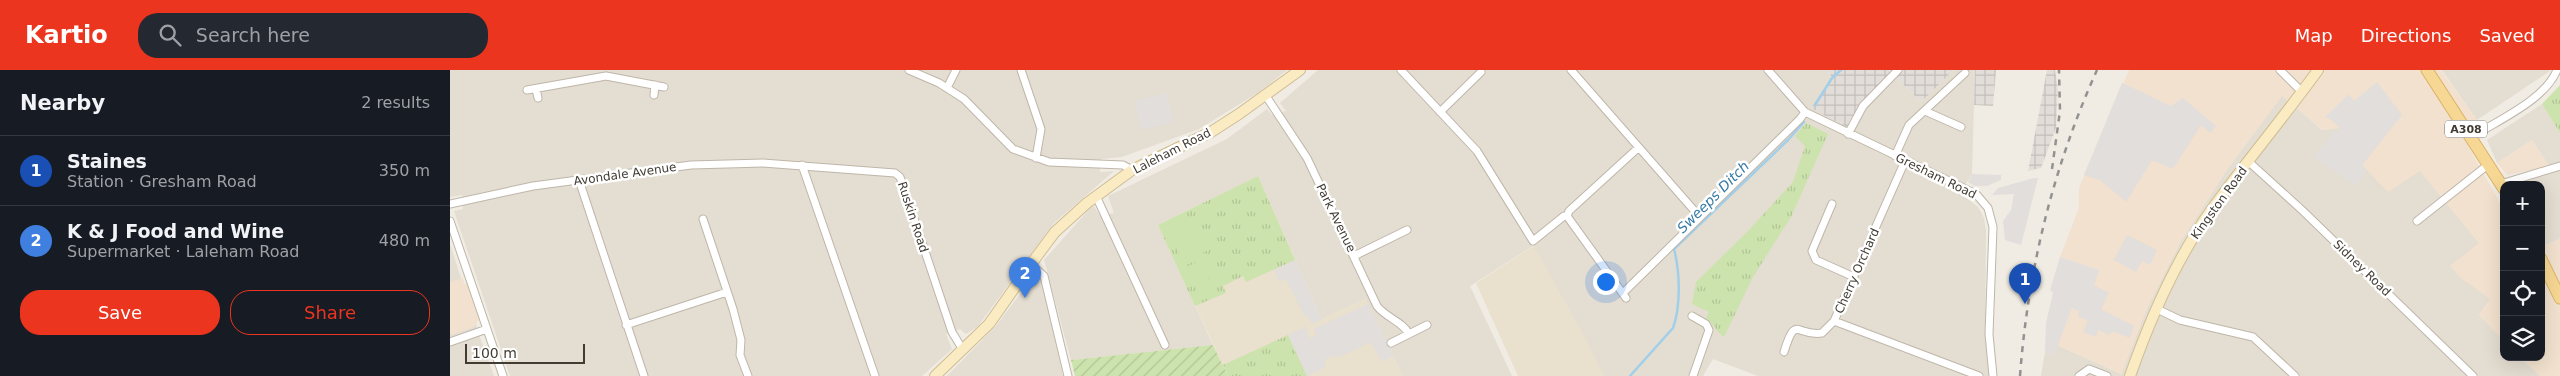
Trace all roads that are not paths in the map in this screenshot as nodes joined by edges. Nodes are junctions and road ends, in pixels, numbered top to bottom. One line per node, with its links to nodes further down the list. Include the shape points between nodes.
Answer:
1 (909, 70): 18 (street)
2 (956, 70): 18 (street)
3 (1021, 70): 33 (street, via 1041,129)
4 (1300, 70): 23 (main road, Laleham Road)
5 (1401, 70): 26 (street)
6 (1570, 70): 31 (street)
7 (1768, 70): 27 (street, Gresham Road)
8 (1898, 70): 29 (street, via 1862,106)
9 (2280, 70): 21 (street)
10 (2318, 70): 21 (main road, Kingston Road)
11 (2426, 70): 30 (main road, A308)
12 (2558, 70): 30 (street, via 2540,95)
13 (1481, 72): 26 (street)
14 (603, 73): 16 (street); 19 (street)
15 (1965, 73): 25 (street)
16 (655, 85): 17 (street); 22 (street)
17 (664, 87)
18 (947, 88): 33 (street, via 964,100 1013,148)
19 (536, 89): 20 (street); 24 (street)
20 (527, 90)
21 (2302, 92): 35 (main road, Kingston Road)
22 (654, 95)
23 (1266, 96): 39 (main road, Laleham Road, via 1211,132); 52 (street, Park Avenue, via 1308,158)
24 (538, 98)
25 (1925, 111): 28 (street); 32 (street, via 1910,125)
26 (1440, 112): 46 (street, via 1477,151 1533,241)
27 (1805, 112): 29 (street, Gresham Road); 47 (street)
28 (1961, 127)
29 (1848, 134): 32 (street, Gresham Road)
30 (2472, 137): 36 (main road, A308)
31 (1638, 148): 46 (street); 47 (street)
32 (1895, 156): 34 (street, Gresham Road)
33 (1036, 158): 39 (street, via 1076,165 1123,165)
34 (1905, 161): 55 (street, Cherry Orchard); 78 (street, Gresham Road, via 1976,194 1988,208 1994,240 1990,334)
35 (2249, 162): 58 (main road, Kingston Road, via 2194,236); 83 (street, Sidney Road)
36 (2489, 164): 42 (main road, A308); 50 (street)
37 (802, 166): 40 (street, Avondale Avenue, via 691,164); 68 (street, Ruskin Road, via 887,171 900,177 952,332); 73 (street)
38 (2560, 166): 41 (street)
39 (1132, 170): 43 (main road, Laleham Road)
40 (579, 180): 44 (street, Avondale Avenue, via 533,186); 61 (street)
41 (2519, 181)
42 (2500, 183)
43 (1096, 196): 53 (main road, Laleham Road, via 1056,232); 67 (street)
44 (450, 204)
45 (1832, 204): 55 (street, via 1812,251 1816,260)
46 (1567, 216): 47 (street, via 1624,295)
47 (1699, 216)
48 (703, 219): 56 (street)
49 (450, 221): 63 (street)
50 (2417, 221)
51 (1408, 230): 52 (street)
52 (1354, 256): 64 (street, Park Avenue, via 1377,306 1383,314 1406,328)
53 (1031, 264): 68 (main road, Laleham Road, via 990,324); 75 (street, via 1044,276)
54 (2545, 267): 57 (main road)
55 (1854, 277): 60 (street, Cherry Orchard)
56 (727, 292): 61 (street); 72 (street)
57 (2560, 298)
58 (2157, 309): 81 (main road, Kingston Road); 82 (street, via 2180,320 2253,337)
59 (1692, 316): 76 (street, via 1706,324 1709,330)
60 (1834, 321): 69 (street, via 1822,333 1793,330); 77 (street, Cherry Orchard)
61 (626, 325): 71 (street)
62 (1427, 325): 64 (street)
63 (487, 329): 65 (street); 70 (street)
64 (1409, 334): 66 (street)
65 (450, 342)
66 (1391, 344)
67 (1165, 345)
68 (963, 350): 74 (main road, Laleham Road)
69 (1784, 352)
70 (503, 376)
71 (644, 376)
72 (748, 376)
73 (875, 376)
74 (935, 376)
75 (1068, 376)
76 (1693, 376)
77 (1979, 376)
78 (1994, 376)
79 (2079, 376): 80 (street, via 2089,369)
80 (2107, 376)
81 (2130, 376)
82 (2295, 376)
83 (2472, 376)

